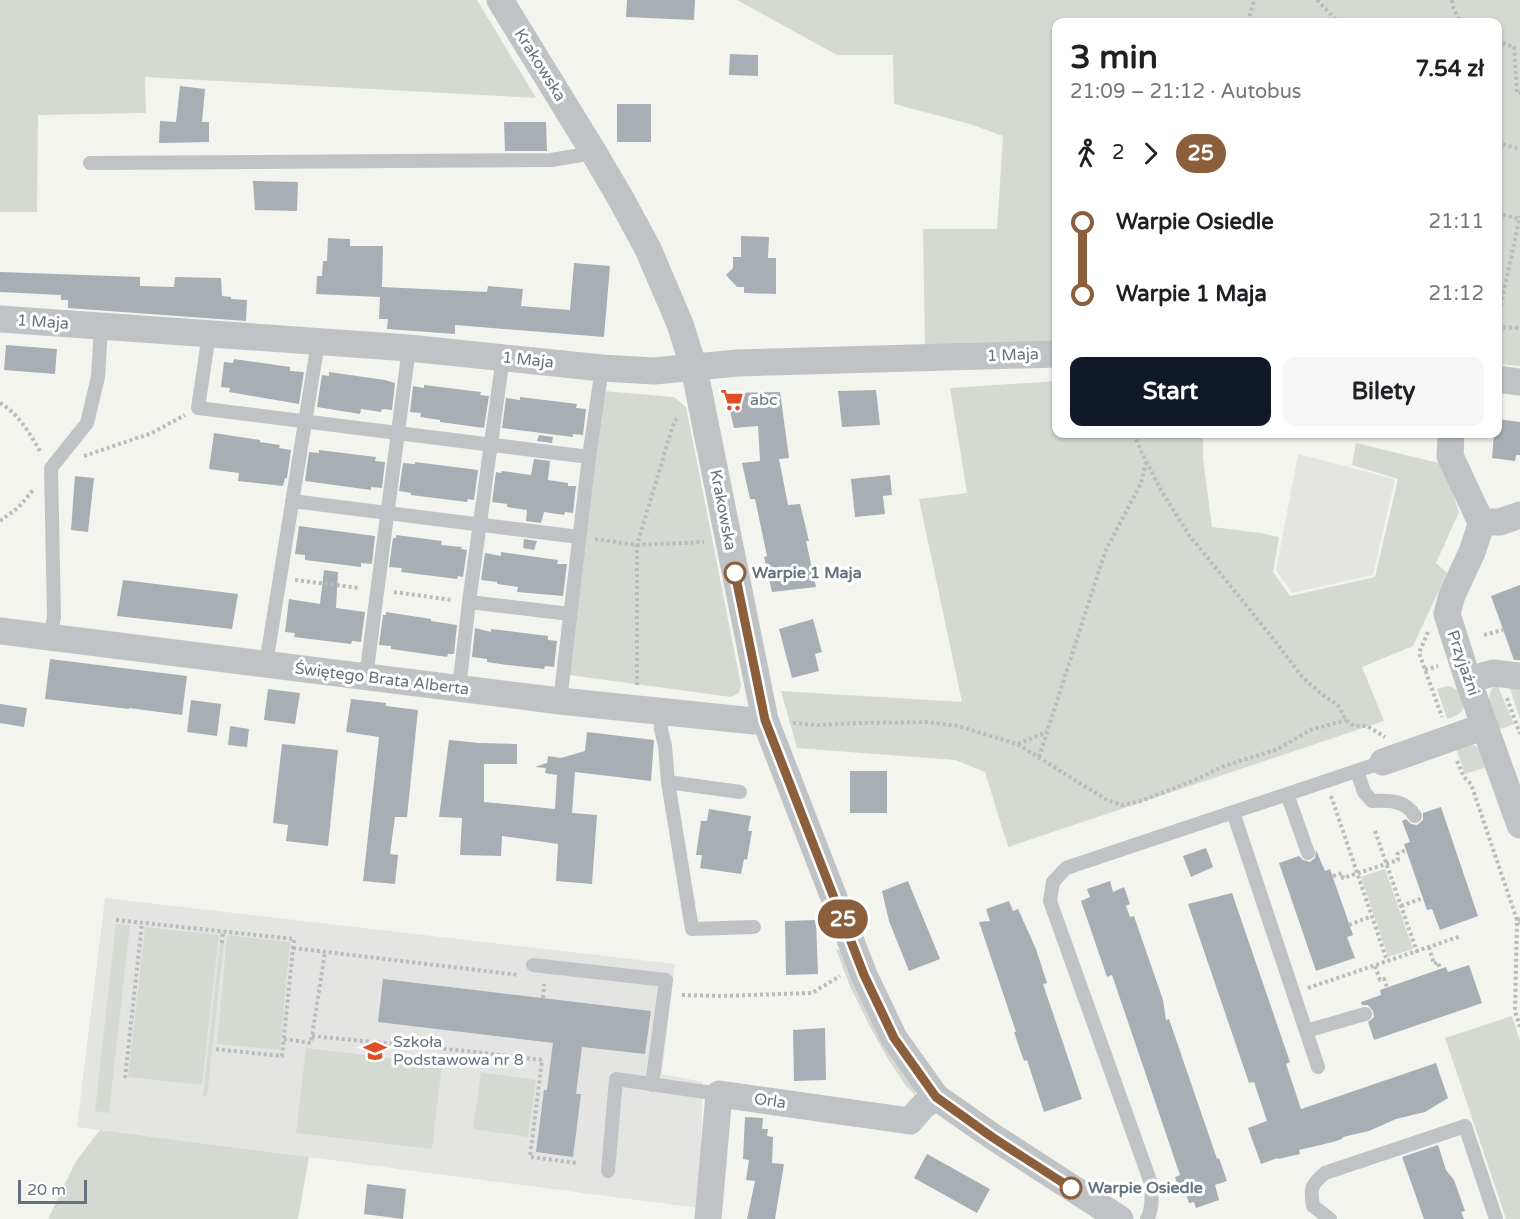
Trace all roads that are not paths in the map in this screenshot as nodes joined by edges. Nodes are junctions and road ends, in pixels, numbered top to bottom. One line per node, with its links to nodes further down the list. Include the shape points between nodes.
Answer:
1 (501, 0): 2 (street, Krakowska)
2 (594, 153): 3 (lane, via 551,160); 12 (street, Krakowska, via 648,249)
3 (90, 163)
4 (0, 319): 5 (street, 1 Maja)
5 (101, 327): 6 (street, 1 Maja); 29 (lane, via 98,377 87,423 51,468 54,617)
6 (209, 334): 7 (street, 1 Maja); 15 (lane, via 198,408)
7 (318, 342): 8 (street, 1 Maja); 15 (lane)
8 (409, 348): 10 (street, 1 Maja); 16 (lane)
9 (1052, 354): 12 (street, 1 Maja, via 736,363)
10 (503, 357): 11 (street, 1 Maja); 18 (lane)
11 (602, 368): 12 (street, 1 Maja); 19 (lane)
12 (694, 368): 37 (street, Krakowska)
13 (1502, 380): 14 (street)
14 (1520, 382)
15 (305, 421): 16 (lane); 20 (lane)
16 (398, 433): 18 (lane); 21 (lane)
17 (1448, 438): 23 (street, via 1450,456)
18 (491, 445): 19 (lane); 24 (lane)
19 (589, 458): 25 (lane)
20 (292, 501): 21 (lane); 30 (lane)
21 (387, 513): 24 (lane); 32 (lane)
22 (1520, 515): 23 (street, via 1500,522)
23 (1481, 522): 33 (street, Przyjaźni, via 1447,614)
24 (480, 525): 25 (lane); 26 (lane)
25 (579, 537): 27 (lane)
26 (469, 602): 27 (lane); 34 (lane)
27 (570, 614): 35 (lane)
28 (0, 631): 29 (street, Świętego Brata Alberta)
29 (50, 638): 30 (street, Świętego Brata Alberta)
30 (266, 664): 32 (street, Świętego Brata Alberta)
31 (1520, 676): 33 (street, via 1493,674)
32 (366, 677): 34 (street, Świętego Brata Alberta)
33 (1468, 680): 38 (street, Przyjaźni)
34 (459, 688): 35 (street, Świętego Brata Alberta)
35 (560, 701): 36 (street, Świętego Brata Alberta)
36 (661, 711): 37 (street, Świętego Brata Alberta); 41 (lane)
37 (774, 721): 55 (street, Krakowska, via 864,975 894,1038)
38 (1485, 726): 39 (street); 46 (street, Przyjaźni)
39 (1393, 758): 40 (lane)
40 (1357, 771): 43 (lane); 45 (lane, via 1364,792 1372,801 1397,801)
41 (668, 782): 42 (lane); 48 (lane, via 692,929)
42 (740, 792)
43 (1287, 794): 44 (lane); 47 (lane)
44 (1233, 812): 51 (lane); 59 (lane, via 1066,868 1053,882 1050,901 1152,1186)
45 (1415, 816)
46 (1520, 825)
47 (1308, 853)
48 (754, 927)
49 (534, 965): 53 (lane, via 666,980)
50 (1365, 1014): 51 (lane)
51 (1306, 1031): 52 (lane)
52 (1318, 1067)
53 (652, 1084): 54 (lane); 56 (lane, via 616,1079)
54 (719, 1094): 55 (street, Orla, via 910,1121); 57 (street)
55 (936, 1097): 58 (street, Krakowska)
56 (608, 1171)
57 (708, 1219)
58 (1120, 1219)
59 (1147, 1219)
60 (1330, 1219): 61 (lane, via 1313,1206 1310,1192 1325,1173 1465,1126)
61 (1496, 1219)

